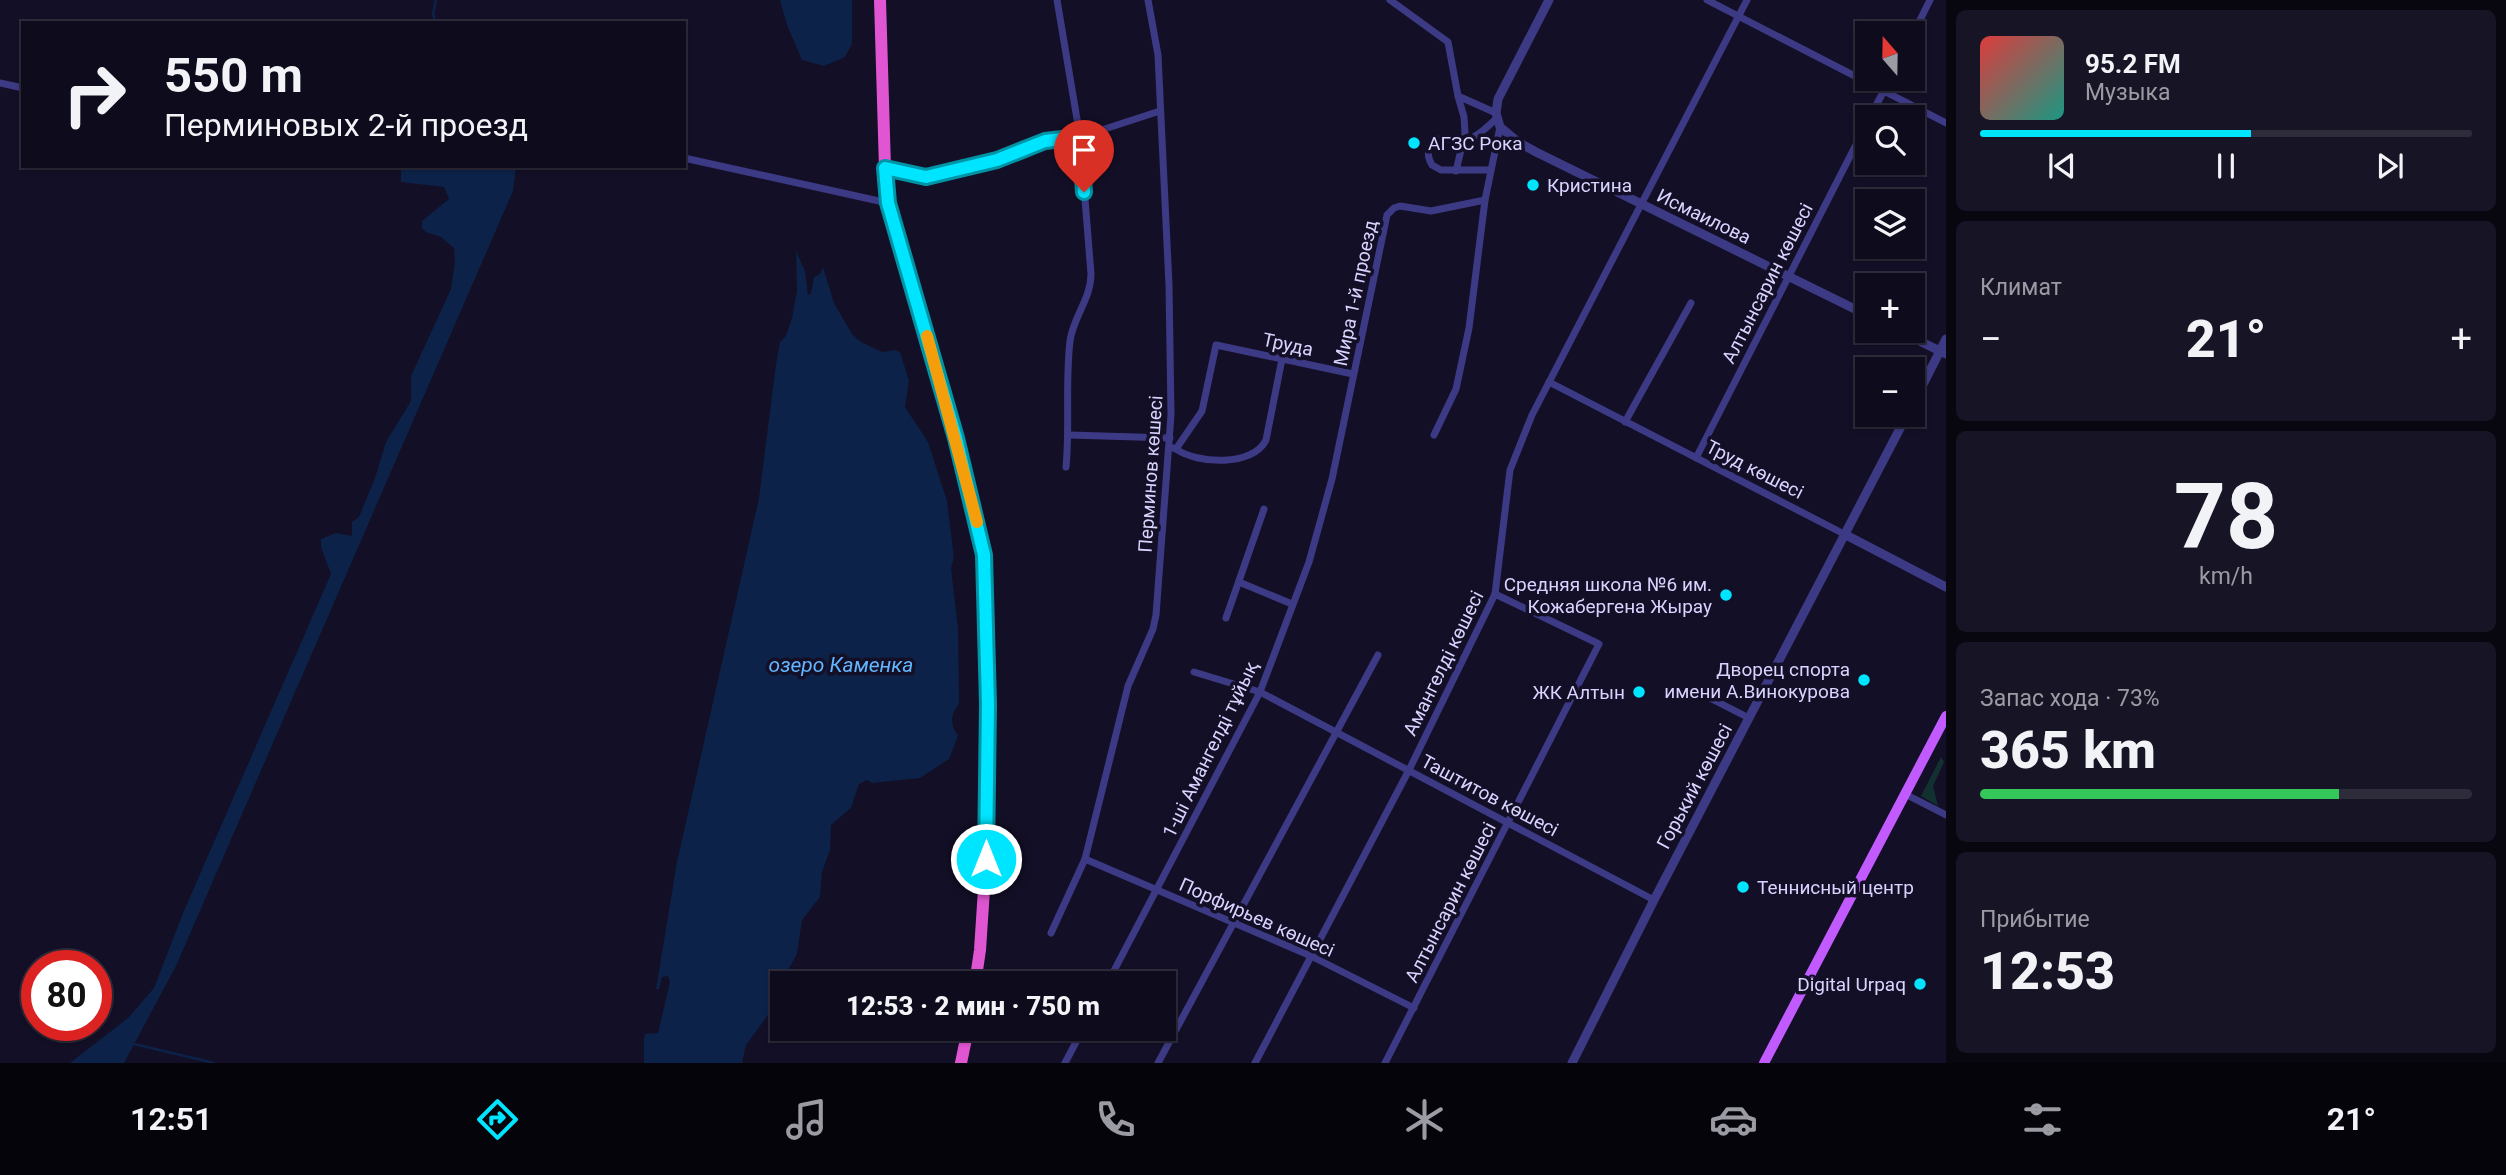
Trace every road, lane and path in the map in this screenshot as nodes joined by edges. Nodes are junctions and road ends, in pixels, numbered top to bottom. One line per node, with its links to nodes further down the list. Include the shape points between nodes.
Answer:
1 (880, 0): 23 (highway)
2 (1057, 0): 19 (street)
3 (1148, 0): 16 (street, Перминов көшесі, via 1158,55)
4 (1390, 0): 15 (street, via 1448,41)
5 (1549, 0): 17 (street, via 1498,99)
6 (1707, 0): 9 (street)
7 (1747, 0): 9 (street, Амангелді көшесі)
8 (1930, 0): 10 (street)
9 (1738, 16): 11 (street); 28 (street, Амангелді көшесі)
10 (1920, 21)
11 (1855, 75)
12 (0, 83): 13 (street)
13 (21, 88)
14 (1886, 91): 18 (street)
15 (1458, 96): 17 (street); 20 (street)
16 (1160, 111): 19 (street); 43 (street, Перминов көшесі, via 1169,285)
17 (1497, 120): 20 (street); 24 (street); 28 (street, Исмаилова, via 1518,142)
18 (1946, 122)
19 (1080, 137): 23 (street, via 1045,141 997,160 926,177); 41 (street, via 1091,282 1070,343)
20 (1464, 140): 25 (street); 25 (street, via 1441,138 1429,148 1432,165)
21 (1855, 146): 29 (street, Алтынсарин көшесі)
22 (686, 158): 27 (street)
23 (885, 168): 27 (highway)
24 (1490, 170): 25 (street); 26 (street)
25 (1456, 171)
26 (1485, 200): 36 (street, Мира 1-й проезд, via 1431,211 1404,206 1389,212); 42 (street, via 1469,328 1456,389)
27 (888, 203): 72 (highway, via 956,438 984,555 986,859)
28 (1641, 204): 29 (street, Исмаилова); 37 (street, Амангелді көшесі)
29 (1788, 276): 31 (street, Исмаилова); 45 (street, Алтынсарин көшесі)
30 (1691, 303): 39 (street)
31 (1855, 309)
32 (1946, 339): 34 (street)
33 (1923, 343): 34 (street)
34 (1943, 353): 38 (street)
35 (1282, 359): 36 (street, Труда); 44 (street, Труда, via 1216,345 1202,411); 44 (street, via 1266,440 1260,449 1214,460 1189,457)
36 (1353, 374): 47 (street, Мира 1-й проезд)
37 (1549, 382): 39 (street, Труд көшесі); 52 (street, Амангелді көшесі, via 1510,470)
38 (1925, 384)
39 (1625, 422): 45 (street, Труд көшесі)
40 (1901, 427): 49 (street, Горький көшесі)
41 (1069, 435): 43 (street); 46 (street)
42 (1434, 435)
43 (1170, 438): 44 (street, Перминов көшесі)
44 (1173, 448): 66 (street, Перминов көшесі, via 1155,623 1128,686)
45 (1696, 458): 49 (street, Труд көшесі)
46 (1066, 467)
47 (1332, 479): 53 (street, 1-ші Амангелді тұйық)
48 (1264, 509): 50 (street)
49 (1846, 535): 51 (street, Труд көшесі); 60 (street, Горький көшесі)
50 (1239, 582): 53 (street); 54 (street)
51 (1946, 587)
52 (1495, 594): 62 (street, Амангелді көшесі); 65 (street, Алтынсарин көшесі, via 1599,644)
53 (1292, 604): 57 (street, 1-ші Амангелді тұйық)
54 (1226, 618)
55 (1378, 655): 61 (street)
56 (1194, 672): 57 (street, Таштитов көшесі)
57 (1260, 692): 61 (street, Таштитов көшесі); 67 (street, 1-ші Амангелді тұйық)
58 (1702, 694): 60 (street)
59 (1946, 716): 63 (main road)
60 (1749, 718): 68 (street, Горький көшесі)
61 (1337, 732): 62 (street, Таштитов көшесі); 69 (street)
62 (1409, 770): 65 (street, Таштитов көшесі); 71 (street, Амангелді көшесі)
63 (1905, 794): 64 (street); 83 (main road)
64 (1946, 816)
65 (1509, 822): 68 (street, Таштитов көшесі); 74 (street, Алтынсарин көшесі)
66 (1085, 859): 67 (street, Порфирьев көшесі); 70 (street, Перминов көшесі)
67 (1157, 890): 69 (street, Порфирьев көшесі); 73 (street, 1-ші Амангелді тұйық)
68 (1654, 900): 82 (street, Горький көшесі)
69 (1234, 923): 71 (street, Порфирьев көшесі); 79 (street)
70 (1051, 933)
71 (1311, 956): 74 (street, Порфирьев көшесі); 80 (street, Амангелді көшесі)
72 (977, 971)
73 (1114, 971)
74 (1414, 1008): 81 (street, Алтынсарин көшесі)
75 (966, 1041): 77 (highway)
76 (1077, 1041): 78 (street)
77 (961, 1063)
78 (1065, 1063)
79 (1158, 1063)
80 (1255, 1063)
81 (1385, 1063)
82 (1572, 1063)
83 (1763, 1063)

